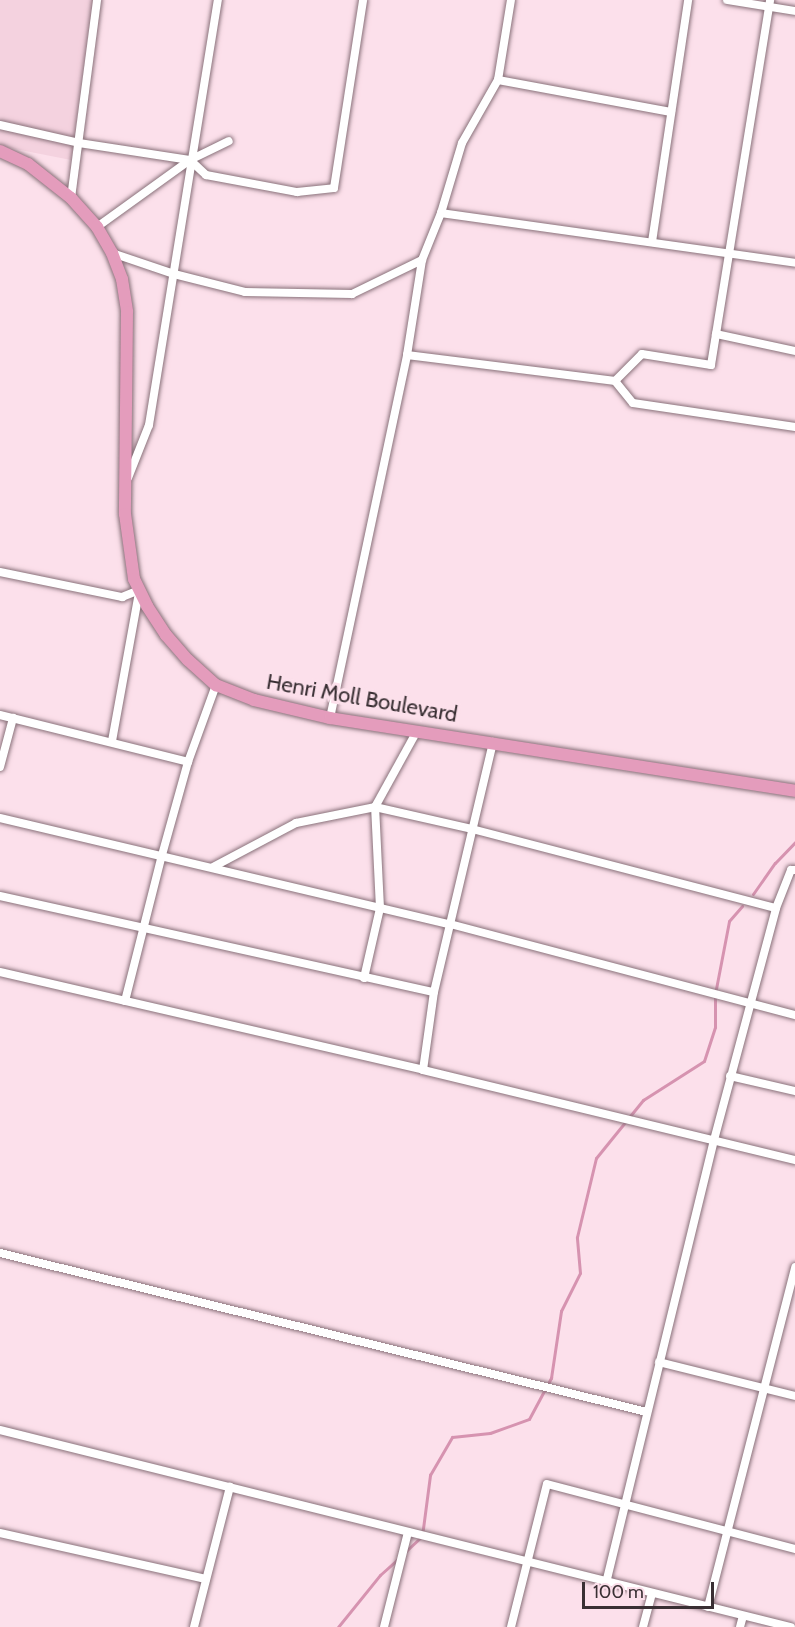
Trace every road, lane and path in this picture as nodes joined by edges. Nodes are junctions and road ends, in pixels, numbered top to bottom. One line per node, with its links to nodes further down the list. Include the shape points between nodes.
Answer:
1 (97, 0): 13 (street)
2 (218, 0): 15 (street)
3 (363, 0): 15 (street, via 334,188 297,192 206,175)
4 (511, 0): 9 (street)
5 (688, 0): 10 (street)
6 (727, 0): 7 (street)
7 (770, 4): 8 (street); 21 (street)
8 (795, 11)
9 (498, 80): 10 (street); 17 (street, via 462,143)
10 (670, 112): 19 (street)
11 (0, 125): 13 (street)
12 (229, 141): 15 (street)
13 (79, 143): 15 (street); 16 (street)
14 (0, 151): 16 (highway, Henri Moll Boulevard, via 28,164)
15 (190, 160): 18 (street); 24 (street)
16 (70, 198): 18 (highway, Henri Moll Boulevard)
17 (441, 213): 19 (street); 22 (street)
18 (97, 227): 20 (highway, Henri Moll Boulevard)
19 (652, 242): 21 (street)
20 (112, 253): 24 (street); 30 (highway, Henri Moll Boulevard, via 122,279 127,312)
21 (729, 253): 23 (street); 25 (street)
22 (422, 260): 24 (street, via 352,294 245,292); 27 (street)
23 (795, 262)
24 (174, 274): 30 (street, via 149,425)
25 (716, 334): 26 (street); 28 (street, via 711,365 642,354)
26 (795, 351)
27 (407, 355): 28 (street); 36 (street)
28 (615, 381): 29 (street, via 633,403)
29 (795, 428)
30 (126, 482): 32 (highway, Henri Moll Boulevard, via 125,514)
31 (0, 572): 32 (street, via 122,597)
32 (139, 590): 33 (highway, Henri Moll Boulevard, via 165,635); 38 (street)
33 (216, 685): 36 (highway, Henri Moll Boulevard, via 254,700); 40 (street)
34 (0, 715): 35 (street)
35 (13, 718): 38 (street); 41 (street)
36 (330, 718): 37 (highway, Henri Moll Boulevard)
37 (417, 731): 39 (highway, Henri Moll Boulevard); 43 (street)
38 (112, 741): 40 (street)
39 (493, 742): 42 (highway, Henri Moll Boulevard); 45 (street)
40 (188, 762): 46 (street)
41 (0, 767)
42 (795, 791)
43 (375, 807): 45 (street); 47 (street, via 296,823); 50 (street)
44 (0, 818): 46 (street)
45 (472, 829): 51 (street); 52 (street)
46 (162, 855): 47 (street); 53 (street)
47 (213, 867): 50 (street)
48 (795, 870): 51 (street, via 791,870)
49 (0, 896): 53 (street)
50 (380, 908): 52 (street); 55 (street)
51 (776, 908): 58 (street)
52 (450, 924): 56 (street); 58 (street)
53 (144, 927): 55 (street); 57 (street)
54 (0, 972): 57 (street)
55 (364, 978): 56 (street)
56 (434, 992): 60 (street)
57 (125, 1001): 60 (street)
58 (750, 1004): 59 (street); 61 (street)
59 (795, 1015)
60 (423, 1070): 63 (street)
61 (730, 1076): 62 (street); 63 (street)
62 (795, 1091)
63 (714, 1140): 64 (street); 67 (street)
64 (795, 1160)
65 (0, 1253): 70 (street)
66 (795, 1267): 68 (street)
67 (659, 1362): 68 (street); 70 (street)
68 (764, 1388): 69 (street); 75 (street)
69 (795, 1396)
70 (647, 1412): 73 (street)
71 (0, 1430): 72 (street)
72 (230, 1487): 74 (street); 79 (street)
73 (625, 1505): 75 (street); 78 (street, via 547,1484); 80 (street)
74 (408, 1532): 78 (street); 85 (street)
75 (728, 1532): 77 (street); 82 (street)
76 (0, 1533): 79 (street)
77 (795, 1549)
78 (527, 1563): 80 (street); 86 (street)
79 (206, 1579): 84 (street)
80 (606, 1583): 81 (street)
81 (652, 1594): 82 (street); 87 (street)
82 (708, 1607): 83 (street)
83 (743, 1616): 88 (street); 89 (street)
84 (194, 1627)
85 (384, 1627)
86 (511, 1627)
87 (644, 1627)
88 (740, 1627)
89 (791, 1627)

